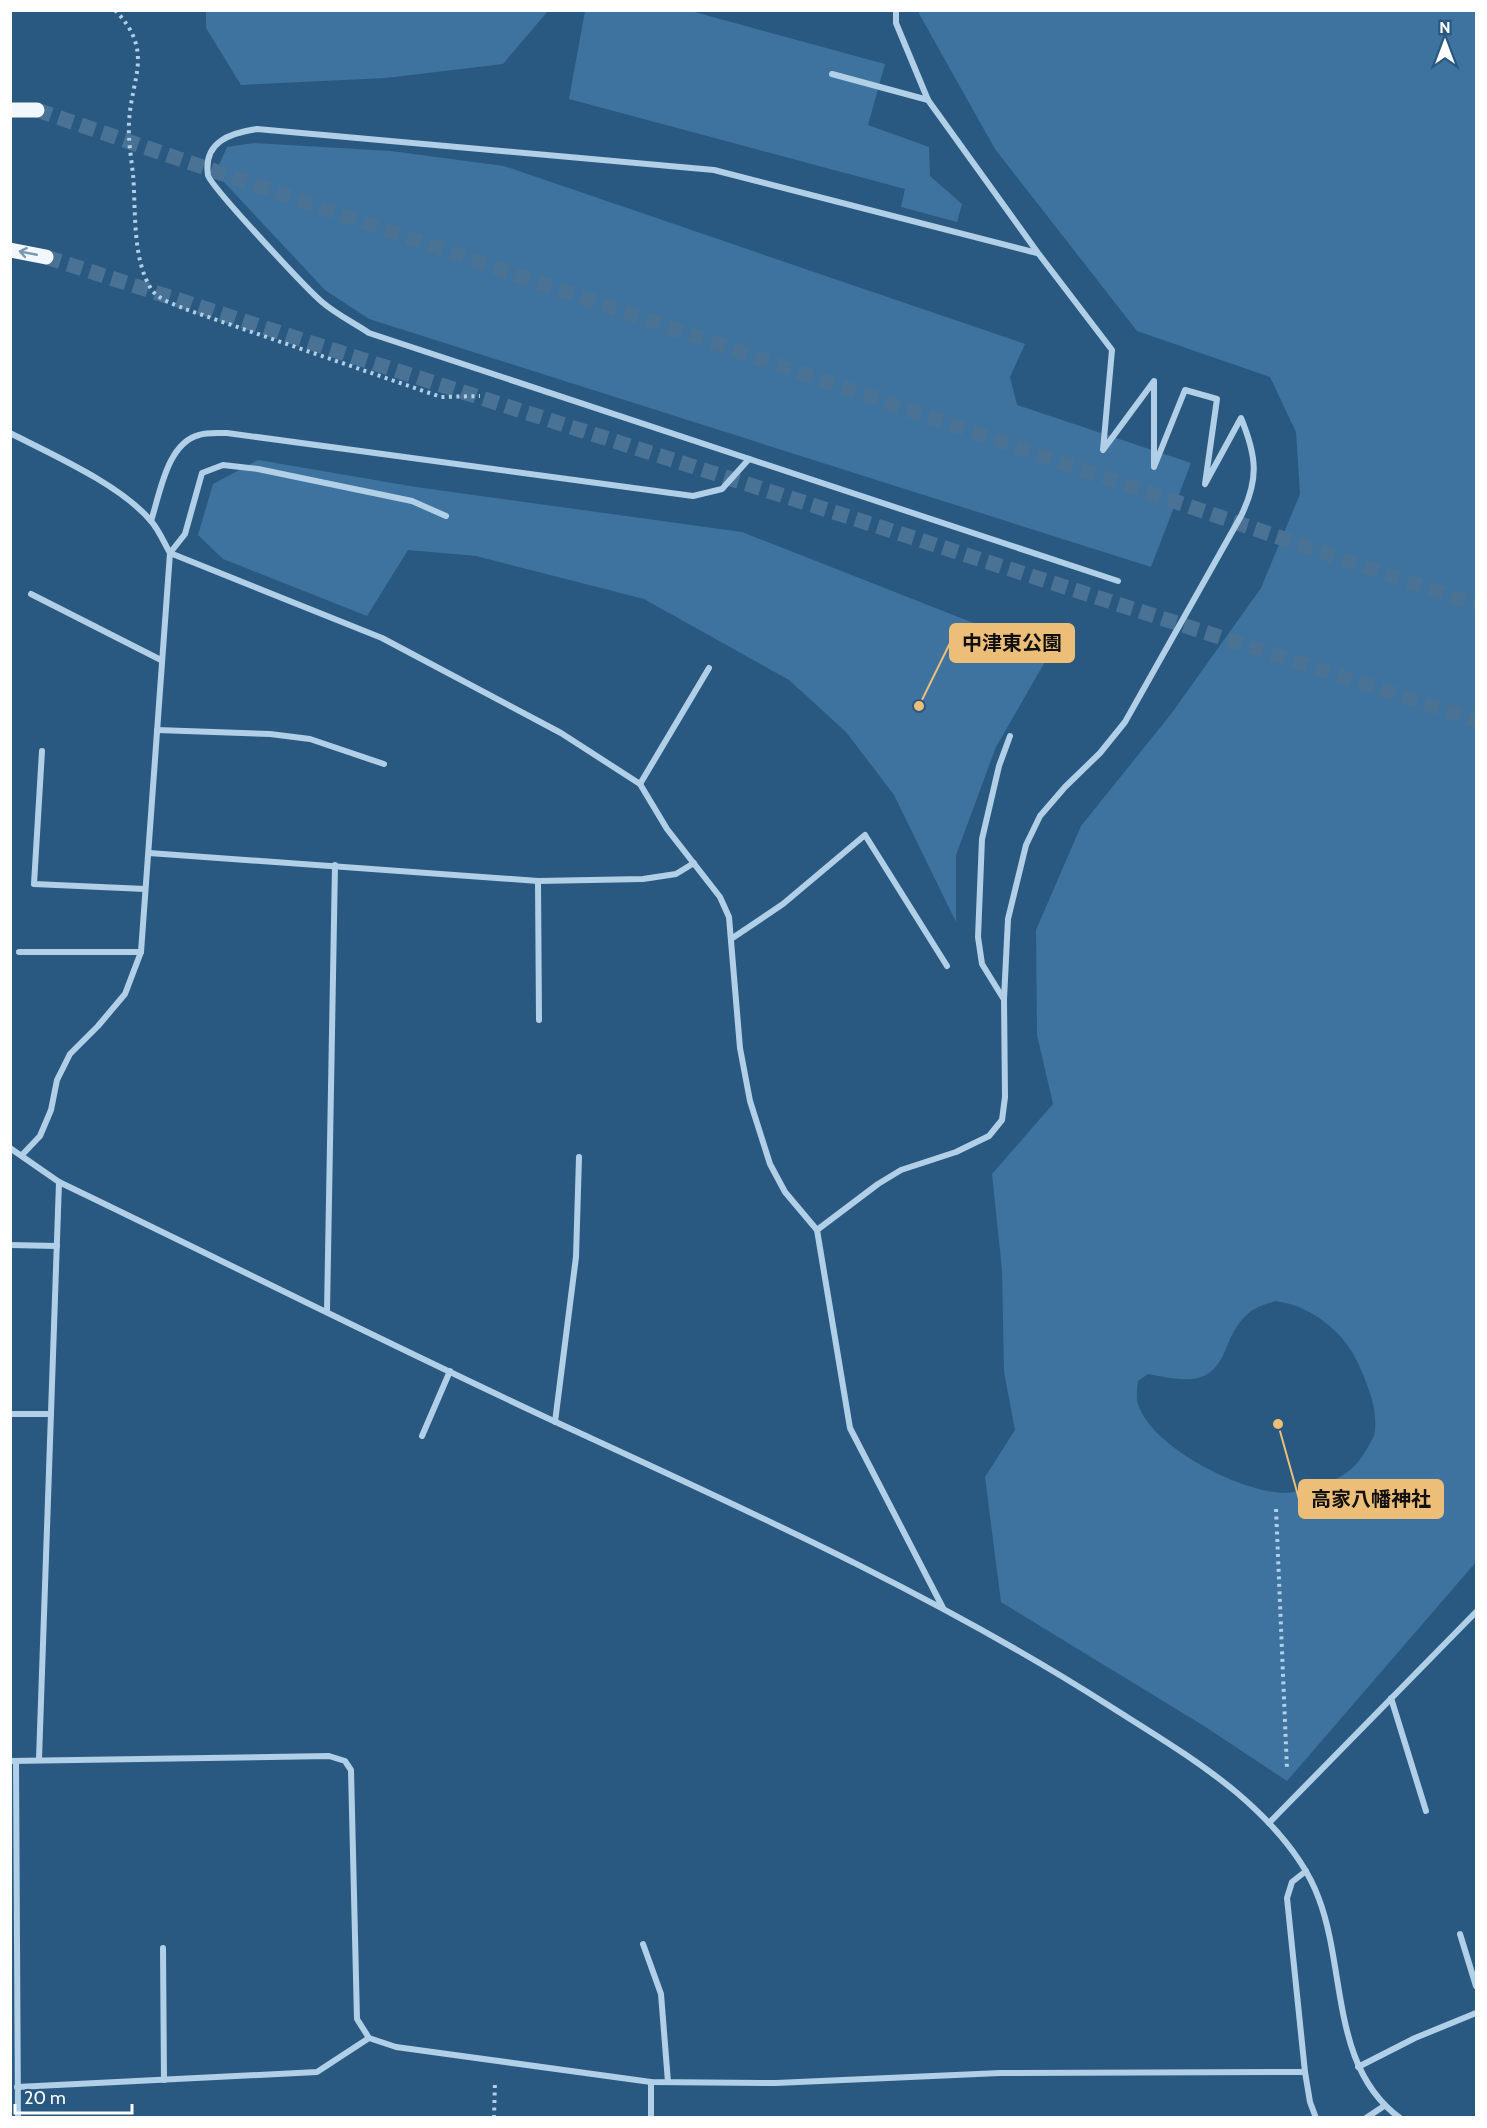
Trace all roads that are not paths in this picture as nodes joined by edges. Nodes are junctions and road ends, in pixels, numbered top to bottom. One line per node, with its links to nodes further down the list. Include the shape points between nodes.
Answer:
1 (896, 10): 3 (street, via 896,23)
2 (832, 74): 3 (street)
3 (928, 100): 7 (street)
4 (10, 110): 5 (main road)
5 (37, 110)
6 (10, 250): 8 (main road, one-way to 6)
7 (1038, 253): 10 (street, via 714,170 257,129 232,132 215,143 208,160 208,178 322,302 369,333); 32 (street, via 1113,350 1103,450 1154,381 1154,467 1185,390 1216,399 1205,484 1241,418 1251,442 1255,469 1251,495 1241,516 1125,722 1040,816 1026,845 1008,919)
8 (46, 256)
9 (10, 433): 12 (street, via 88,473)
10 (749, 459): 12 (street, via 722,489 693,496 227,433 198,435 182,443 173,458); 14 (street)
11 (446, 516): 13 (street, via 412,501 223,465 202,473 185,534)
12 (152, 521): 13 (street)
13 (170, 553): 16 (street); 22 (street, via 382,638 561,733)
14 (1118, 581)
15 (30, 594): 16 (street)
16 (161, 660): 18 (street)
17 (709, 668): 22 (street)
18 (158, 730): 21 (street, via 310,739); 23 (street)
19 (1010, 736): 32 (street, via 982,839 978,938 982,964)
20 (42, 751): 27 (street, via 34,884)
21 (384, 764)
22 (640, 784): 24 (street, via 667,829)
23 (149, 853): 25 (street); 27 (street)
24 (694, 863): 26 (street, via 676,874 643,879); 28 (street, via 729,916)
25 (335, 865): 26 (street); 41 (street)
26 (538, 881): 33 (street)
27 (145, 889): 30 (street)
28 (730, 939): 31 (street, via 783,904 865,835); 38 (street, via 740,1048 750,1101 770,1164)
29 (19, 952): 30 (street)
30 (141, 952): 35 (street, via 125,994 70,1054 57,1080 40,1136)
31 (947, 966)
32 (1004, 999): 38 (street, via 1002,1120 989,1136 956,1152 901,1170)
33 (539, 1020)
34 (10, 1148): 35 (street)
35 (22, 1155): 37 (street)
36 (579, 1157): 45 (street, via 576,1257)
37 (59, 1182): 40 (street); 41 (street)
38 (817, 1230): 47 (street, via 850,1428)
39 (10, 1245): 40 (street)
40 (57, 1246): 44 (street)
41 (327, 1311): 42 (street)
42 (450, 1371): 45 (street); 46 (street)
43 (10, 1414): 44 (street)
44 (51, 1414): 50 (street)
45 (555, 1422): 47 (street, via 747,1510)
46 (422, 1436)
47 (944, 1609): 53 (street, via 1043,1663 1189,1757)
48 (1476, 1612): 49 (street)
49 (1391, 1698): 52 (street); 53 (street)
50 (39, 1759): 51 (street); 60 (street, via 328,1756 345,1761 351,1770 357,2019)
51 (13, 1761): 66 (street)
52 (1426, 1811)
53 (1269, 1823): 54 (street)
54 (1306, 1871): 61 (street, via 1327,1922); 62 (street, via 1292,1882 1287,1898)
55 (1460, 1934): 58 (street)
56 (643, 1944): 65 (street, via 661,1994)
57 (164, 1948): 63 (street)
58 (1476, 1986)
59 (1476, 2013): 61 (street)
60 (369, 2037): 63 (street, via 317,2072); 64 (street, via 396,2047)
61 (1358, 2067): 67 (street)
62 (1305, 2072): 65 (street, via 1000,2073 776,2083); 70 (street)
63 (164, 2080): 66 (street)
64 (651, 2082): 65 (street); 69 (street)
65 (668, 2082)
66 (17, 2087): 68 (street)
67 (1384, 2106): 71 (street); 72 (street)
68 (18, 2118)
69 (651, 2118)
70 (1316, 2118)
71 (1366, 2118)
72 (1400, 2118)

